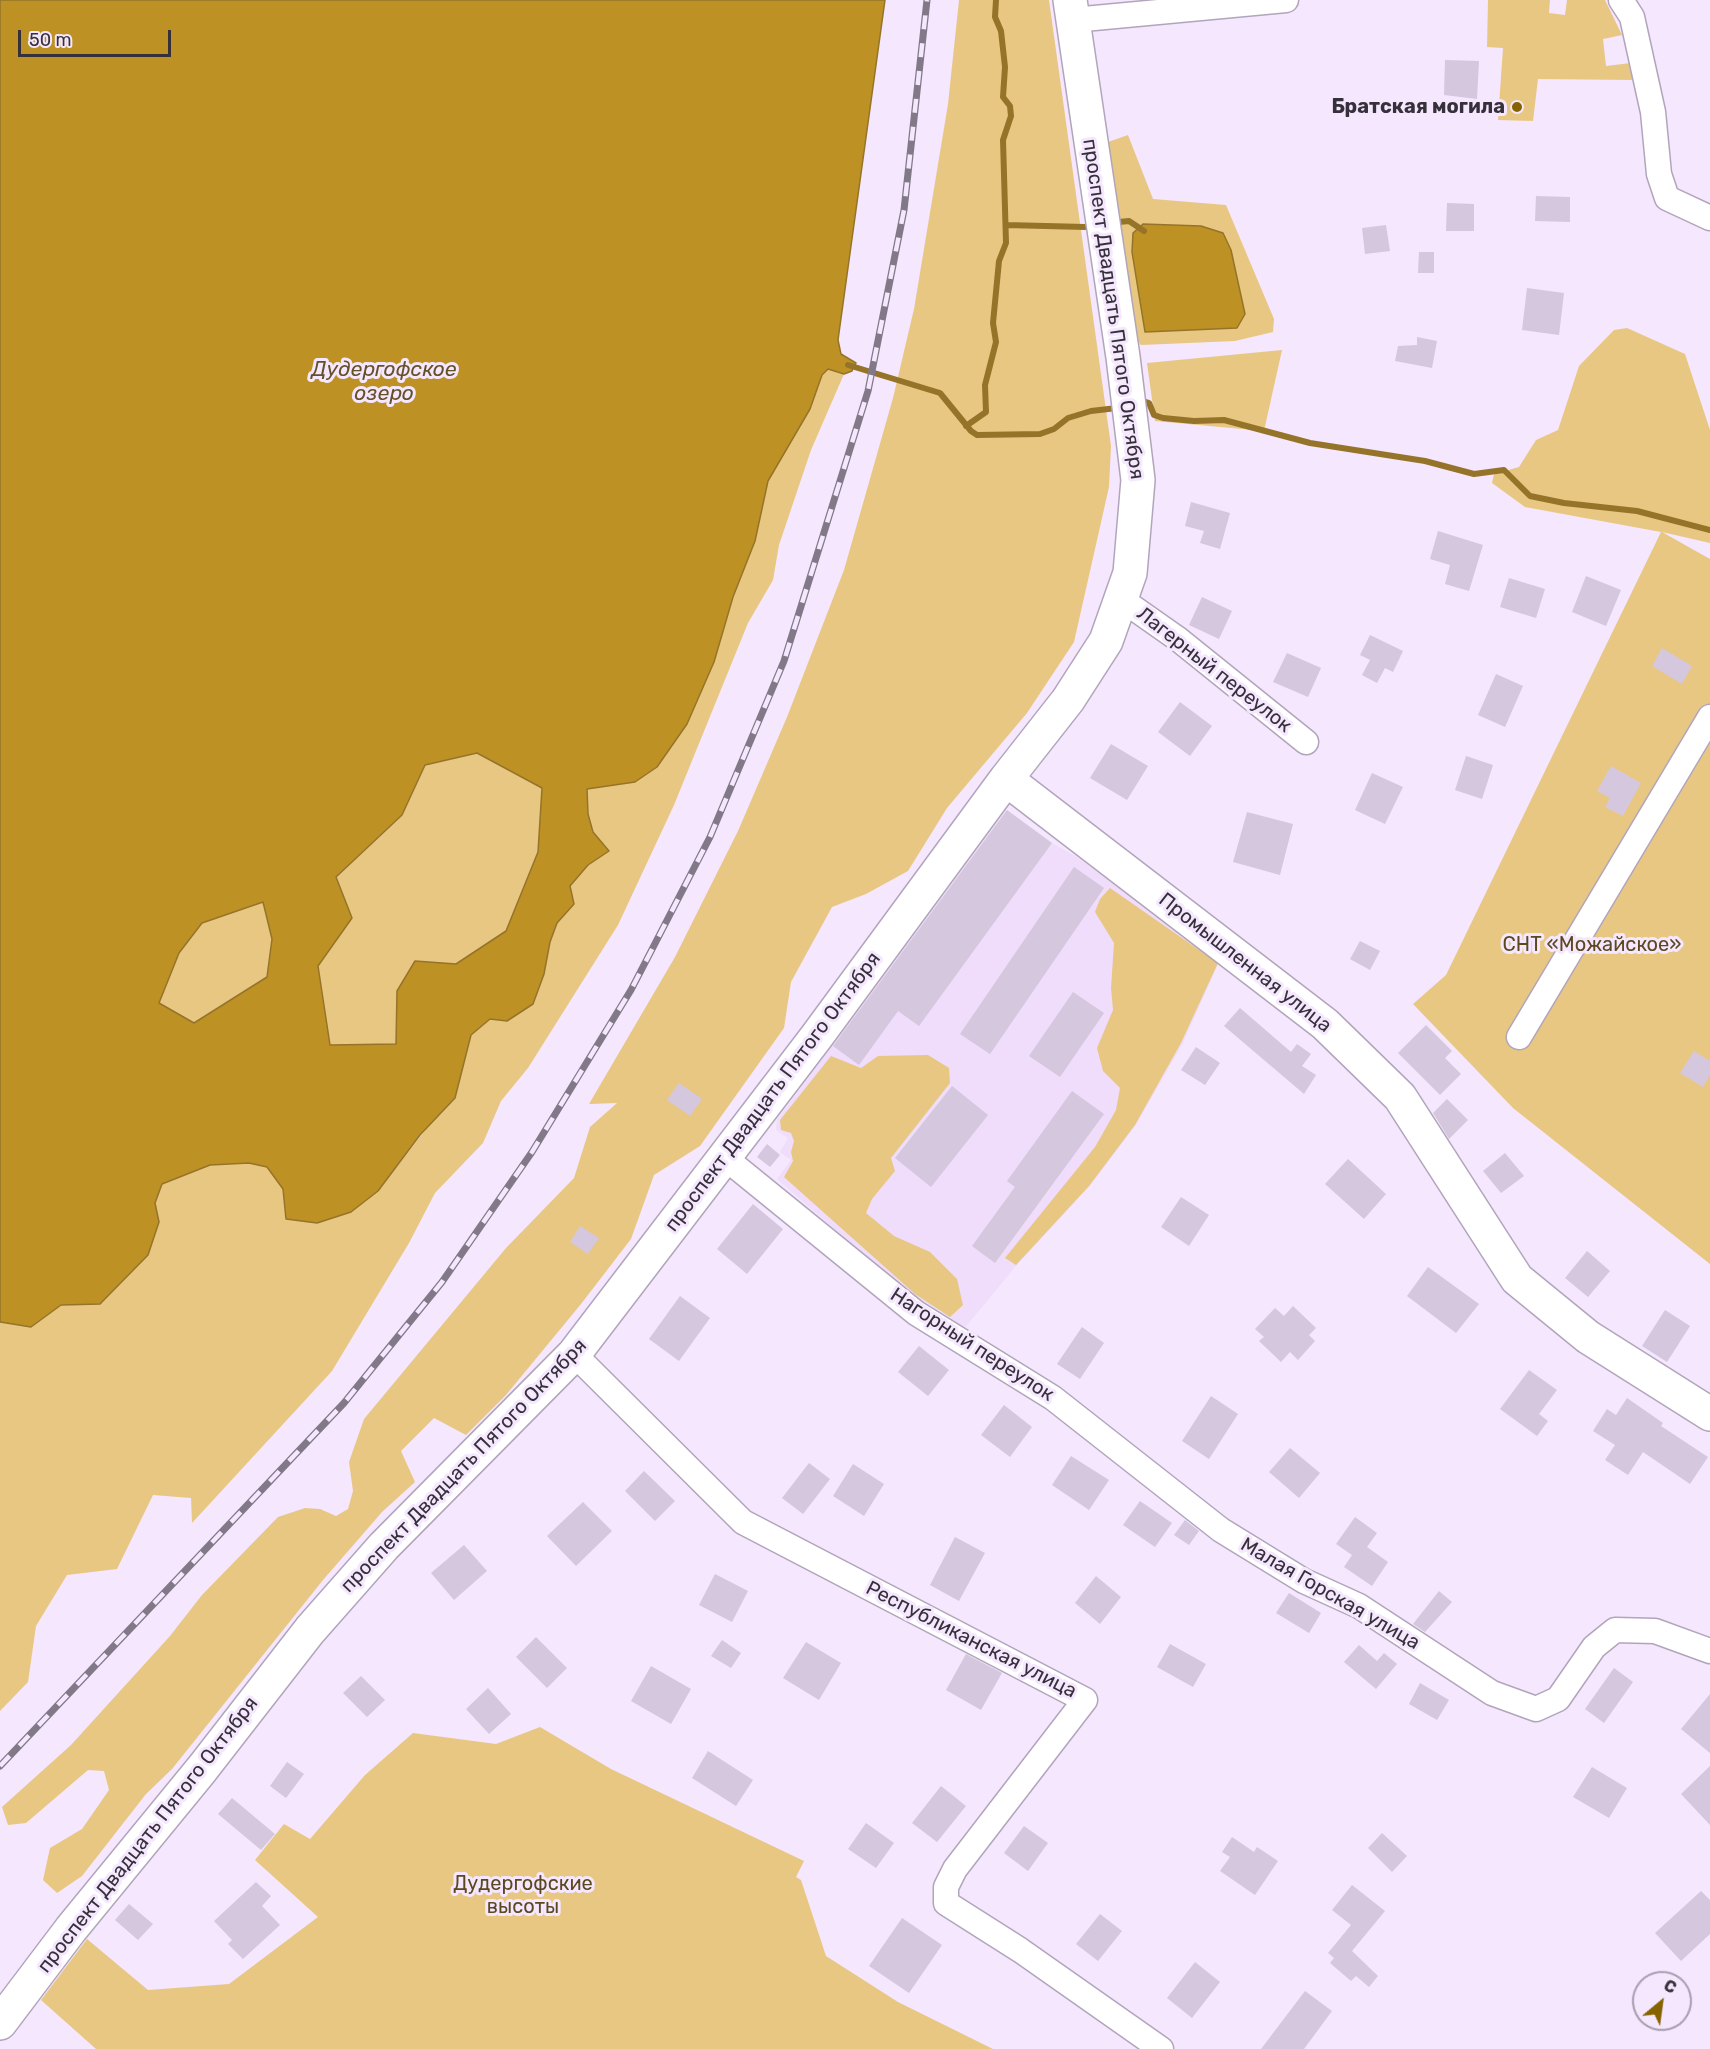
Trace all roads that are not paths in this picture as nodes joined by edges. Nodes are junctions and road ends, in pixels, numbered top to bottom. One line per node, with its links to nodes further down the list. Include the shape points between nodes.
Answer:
1 (1286, 0): 3 (street)
2 (1621, 0): 4 (street, via 1632,17 1653,112 1659,174 1667,198)
3 (1071, 10): 5 (street, проспект Двадцать Пятого Октября, via 1138,480 1130,573)
4 (1710, 218)
5 (1121, 599): 7 (street, Лагерный переулок, via 1178,639); 8 (street, проспект Двадцать Пятого Октября, via 1106,641 1068,700)
6 (1710, 717): 9 (street)
7 (1306, 742)
8 (1006, 779): 10 (street, проспект Двадцать Пятого Октября); 12 (street, Промышленная улица, via 1325,1024 1400,1097 1517,1279 1588,1337)
9 (1519, 1038)
10 (724, 1157): 11 (street, проспект Двадцать Пятого Октября); 13 (street, Нагорный переулок, via 916,1313 1053,1398)
11 (574, 1354): 15 (street, проспект Двадцать Пятого Октября, via 384,1546 310,1630 194,1780 78,1920); 16 (street, Республиканская улица, via 743,1522 1085,1700 955,1869 946,1887 946,1903)
12 (1710, 1414)
13 (1221, 1530): 14 (street, Малая Горская улица, via 1304,1581 1359,1606 1492,1693 1536,1709 1558,1699 1594,1647 1615,1630 1655,1631)
14 (1710, 1651)
15 (0, 2024)
16 (1161, 2049)

